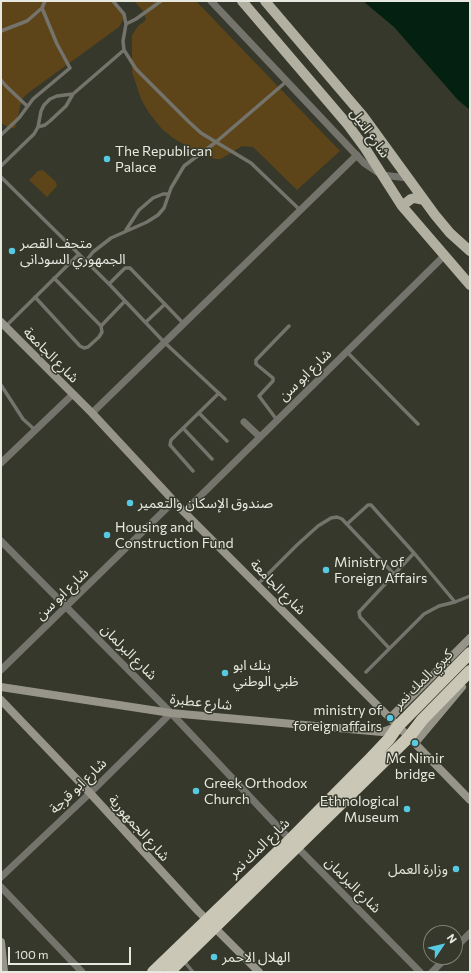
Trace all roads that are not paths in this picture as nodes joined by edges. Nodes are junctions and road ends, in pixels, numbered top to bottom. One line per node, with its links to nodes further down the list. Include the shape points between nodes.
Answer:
1 (45, 1): 7 (lane)
2 (113, 1): 8 (lane, via 124,14)
3 (161, 1): 8 (lane)
4 (211, 1): 12 (street)
5 (242, 1): 19 (main road, شارع النيل, via 321,92)
6 (265, 1): 18 (main road, شارع النيل)
7 (42, 8): 9 (lane, via 27,21); 14 (lane, via 70,68)
8 (126, 24): 10 (lane)
9 (1, 31)
10 (124, 50): 13 (lane); 17 (lane, via 136,69 201,133)
11 (1, 80): 14 (lane)
12 (287, 81): 17 (lane); 19 (street)
13 (73, 94): 15 (lane, via 66,106 45,125); 15 (lane, via 50,99 41,111)
14 (27, 106): 16 (lane, via 19,118)
15 (38, 127): 20 (lane)
16 (1, 135)
17 (216, 142): 24 (lane, via 184,166); 27 (lane, via 251,163)
18 (384, 143): 19 (main road); 23 (main road, شارع النيل)
19 (361, 152): 21 (main road, شارع النيل); 27 (street)
20 (1, 166)
21 (382, 175): 23 (street); 26 (main road, شارع النيل)
22 (1, 177): 30 (lane)
23 (408, 178): 25 (main road, شارع النيل)
24 (169, 194): 28 (lane, via 153,198 139,210); 28 (lane, via 164,208 158,215)
25 (424, 200): 26 (main road, via 411,199); 29 (main road, شارع النيل, via 450,233)
26 (402, 206): 31 (main road, شارع النيل)
27 (300, 210): 41 (street)
28 (126, 230): 32 (lane, via 104,242)
29 (470, 251)
30 (79, 254): 32 (lane); 33 (lane)
31 (444, 256): 35 (main road, شارع النيل); 45 (street, شارع ابو سن)
32 (86, 261): 34 (lane)
33 (54, 278): 36 (lane); 42 (lane)
34 (109, 284): 37 (lane); 38 (lane, via 125,268 130,268)
35 (470, 285)
36 (34, 297): 40 (lane); 42 (lane, via 84,348 99,338)
37 (125, 301): 39 (lane); 42 (lane)
38 (164, 304): 39 (lane); 41 (lane)
39 (146, 322): 44 (lane)
40 (3, 324): 48 (main road, شارع الجامعة)
41 (184, 324): 44 (street)
42 (102, 326)
43 (289, 326): 52 (lane, via 256,360 256,364 273,378 259,396)
44 (164, 342): 47 (lane); 51 (street)
45 (347, 352): 52 (street, شارع ابو سن); 54 (lane)
46 (1, 385): 56 (lane, via 23,419)
47 (218, 393): 49 (lane); 50 (lane)
48 (72, 395): 51 (main road, شارع الجامعة); 56 (street)
49 (226, 399)
50 (199, 412): 55 (lane); 58 (lane)
51 (92, 413): 62 (main road, شارع الجامعة)
52 (277, 420): 57 (street, شارع ابو سن)
53 (244, 422): 57 (street)
54 (418, 424)
55 (183, 428): 59 (lane); 61 (lane, via 171,440 170,445)
56 (35, 430): 60 (street)
57 (260, 437): 63 (street, شارع ابو سن)
58 (227, 441)
59 (212, 459)
60 (1, 463)
61 (193, 471)
62 (174, 501): 63 (main road, شارع الجامعة); 71 (street, شارع ابو سن)
63 (184, 512): 68 (main road, شارع الجامعة)
64 (347, 524): 66 (lane, via 371,505); 67 (lane); 68 (lane, via 337,517 318,526)
65 (1, 541): 71 (street, شارع البرلمان)
66 (414, 553): 67 (lane); 70 (lane)
67 (394, 574): 73 (lane, via 358,612)
68 (257, 585): 82 (main road, شارع الجامعة)
69 (470, 596): 70 (lane)
70 (455, 602): 73 (lane, via 439,606 424,614)
71 (67, 607): 75 (street, شارع ابو سن); 81 (street, شارع البرلمان)
72 (470, 638): 82 (main road)
73 (389, 648): 77 (lane)
74 (470, 653): 82 (highway, كبري المك نمر)
75 (1, 670)
76 (470, 671): 83 (highway, كبري المك نمر, via 422,720)
77 (366, 672)
78 (470, 679): 83 (main road)
79 (1, 687): 81 (main road, شارع عطبرة)
80 (1, 700): 84 (main road, شارع الجمهورية)
81 (171, 713): 82 (main road, شارع عطبرة, via 382,732); 84 (street, شارع ابو قرجة); 86 (street, شارع البرلمان)
82 (394, 722): 83 (main road, شارع الجامعة); 86 (highway, شارع المك نمر, via 375,753)
83 (412, 740): 85 (main road, شارع الجامعة); 86 (highway, شارع المك نمر)
84 (90, 793): 87 (street, شارع ابو قرجة); 89 (main road, شارع الجمهورية)
85 (470, 800)
86 (294, 843): 89 (highway, شارع المك نمر); 98 (street, شارع البرلمان)
87 (1, 877)
88 (1, 887): 93 (street)
89 (211, 924): 91 (highway, شارع المك نمر); 94 (highway, شارع المك نمر); 97 (main road, شارع الجمهورية)
90 (1, 942): 92 (main road)
91 (182, 960): 95 (highway, شارع المك نمر); 96 (lane)
92 (4, 972)
93 (82, 972)
94 (153, 972)
95 (169, 972)
96 (193, 972)
97 (259, 972)
98 (420, 972)

